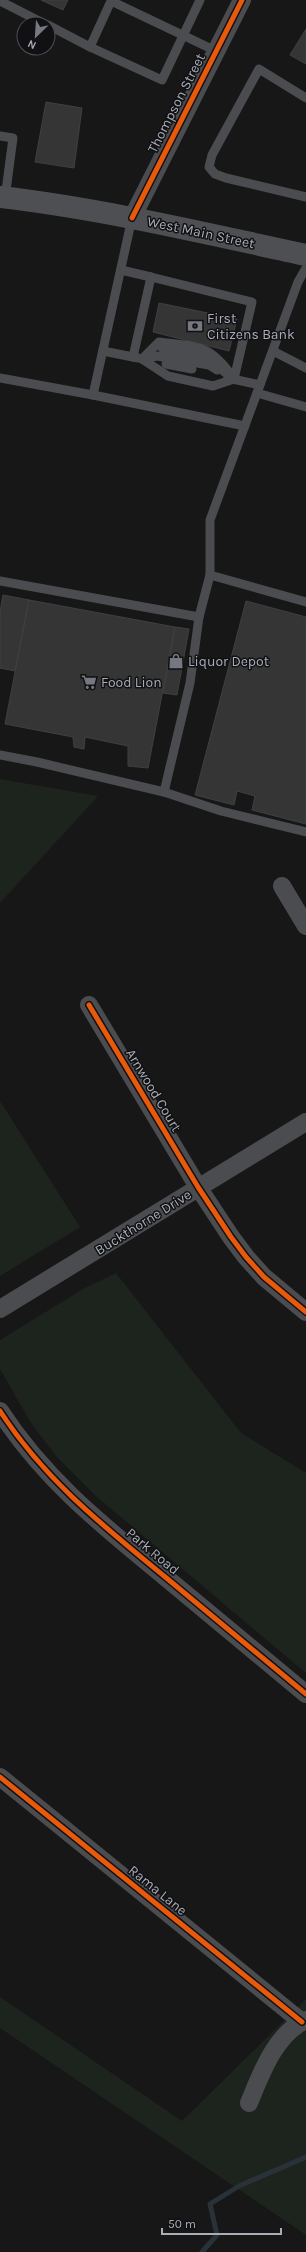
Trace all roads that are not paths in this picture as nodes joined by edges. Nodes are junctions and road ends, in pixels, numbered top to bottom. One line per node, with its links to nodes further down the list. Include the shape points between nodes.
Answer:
1 (112, 0): 7 (lane); 8 (lane)
2 (200, 0): 7 (lane)
3 (242, 0): 9 (street, Thompson Street)
4 (0, 1): 5 (lane)
5 (29, 16)
6 (56, 30): 8 (lane)
7 (184, 36): 8 (lane, via 162,80); 9 (lane)
8 (90, 47)
9 (216, 51): 14 (street, Thompson Street)
10 (306, 98): 13 (lane, via 259,68 212,155 209,167 215,174 226,178)
11 (0, 136): 12 (lane, via 13,138)
12 (3, 197): 14 (main road, West Main Street)
13 (306, 197)
14 (132, 218): 15 (main road, West Main Street, via 223,235); 17 (lane)
15 (306, 255)
16 (306, 268): 20 (lane, via 298,282)
17 (121, 270): 18 (lane); 19 (lane)
18 (151, 277): 21 (lane); 26 (lane, via 252,302)
19 (103, 351): 21 (lane); 28 (lane)
20 (273, 351): 22 (lane); 27 (lane)
21 (138, 358): 23 (lane); 26 (lane, via 157,356 209,366); 26 (lane, via 168,376 213,386); 26 (lane, via 159,342 188,346 209,351 222,362)
22 (306, 368)
23 (192, 369)
24 (209, 372): 26 (lane)
25 (0, 378): 28 (lane)
26 (234, 379): 27 (lane)
27 (259, 389): 29 (lane); 30 (lane)
28 (93, 395): 30 (lane)
29 (306, 407)
30 (245, 426): 31 (lane, via 210,520)
31 (210, 575): 33 (lane); 34 (lane)
32 (0, 581): 34 (lane)
33 (306, 602)
34 (199, 617): 36 (lane, via 190,683)
35 (0, 756): 36 (lane, via 37,762)
36 (164, 792): 37 (lane, via 221,811)
37 (306, 832)
38 (282, 886): 39 (street)
39 (306, 926)
40 (89, 1006): 42 (street, Arnwood Court)
41 (306, 1122): 42 (street, Buckthorne Drive)
42 (198, 1187): 43 (street, Buckthorne Drive); 44 (street, Arnwood Court, via 246,1257 264,1277)
43 (0, 1309)
44 (306, 1312)
45 (0, 1411): 46 (street, Park Road, via 13,1431 84,1510)
46 (306, 1694)
47 (0, 1777): 48 (street, Rama Lane)
48 (304, 2021): 49 (street, via 288,2034 267,2058)
49 (249, 2103)

